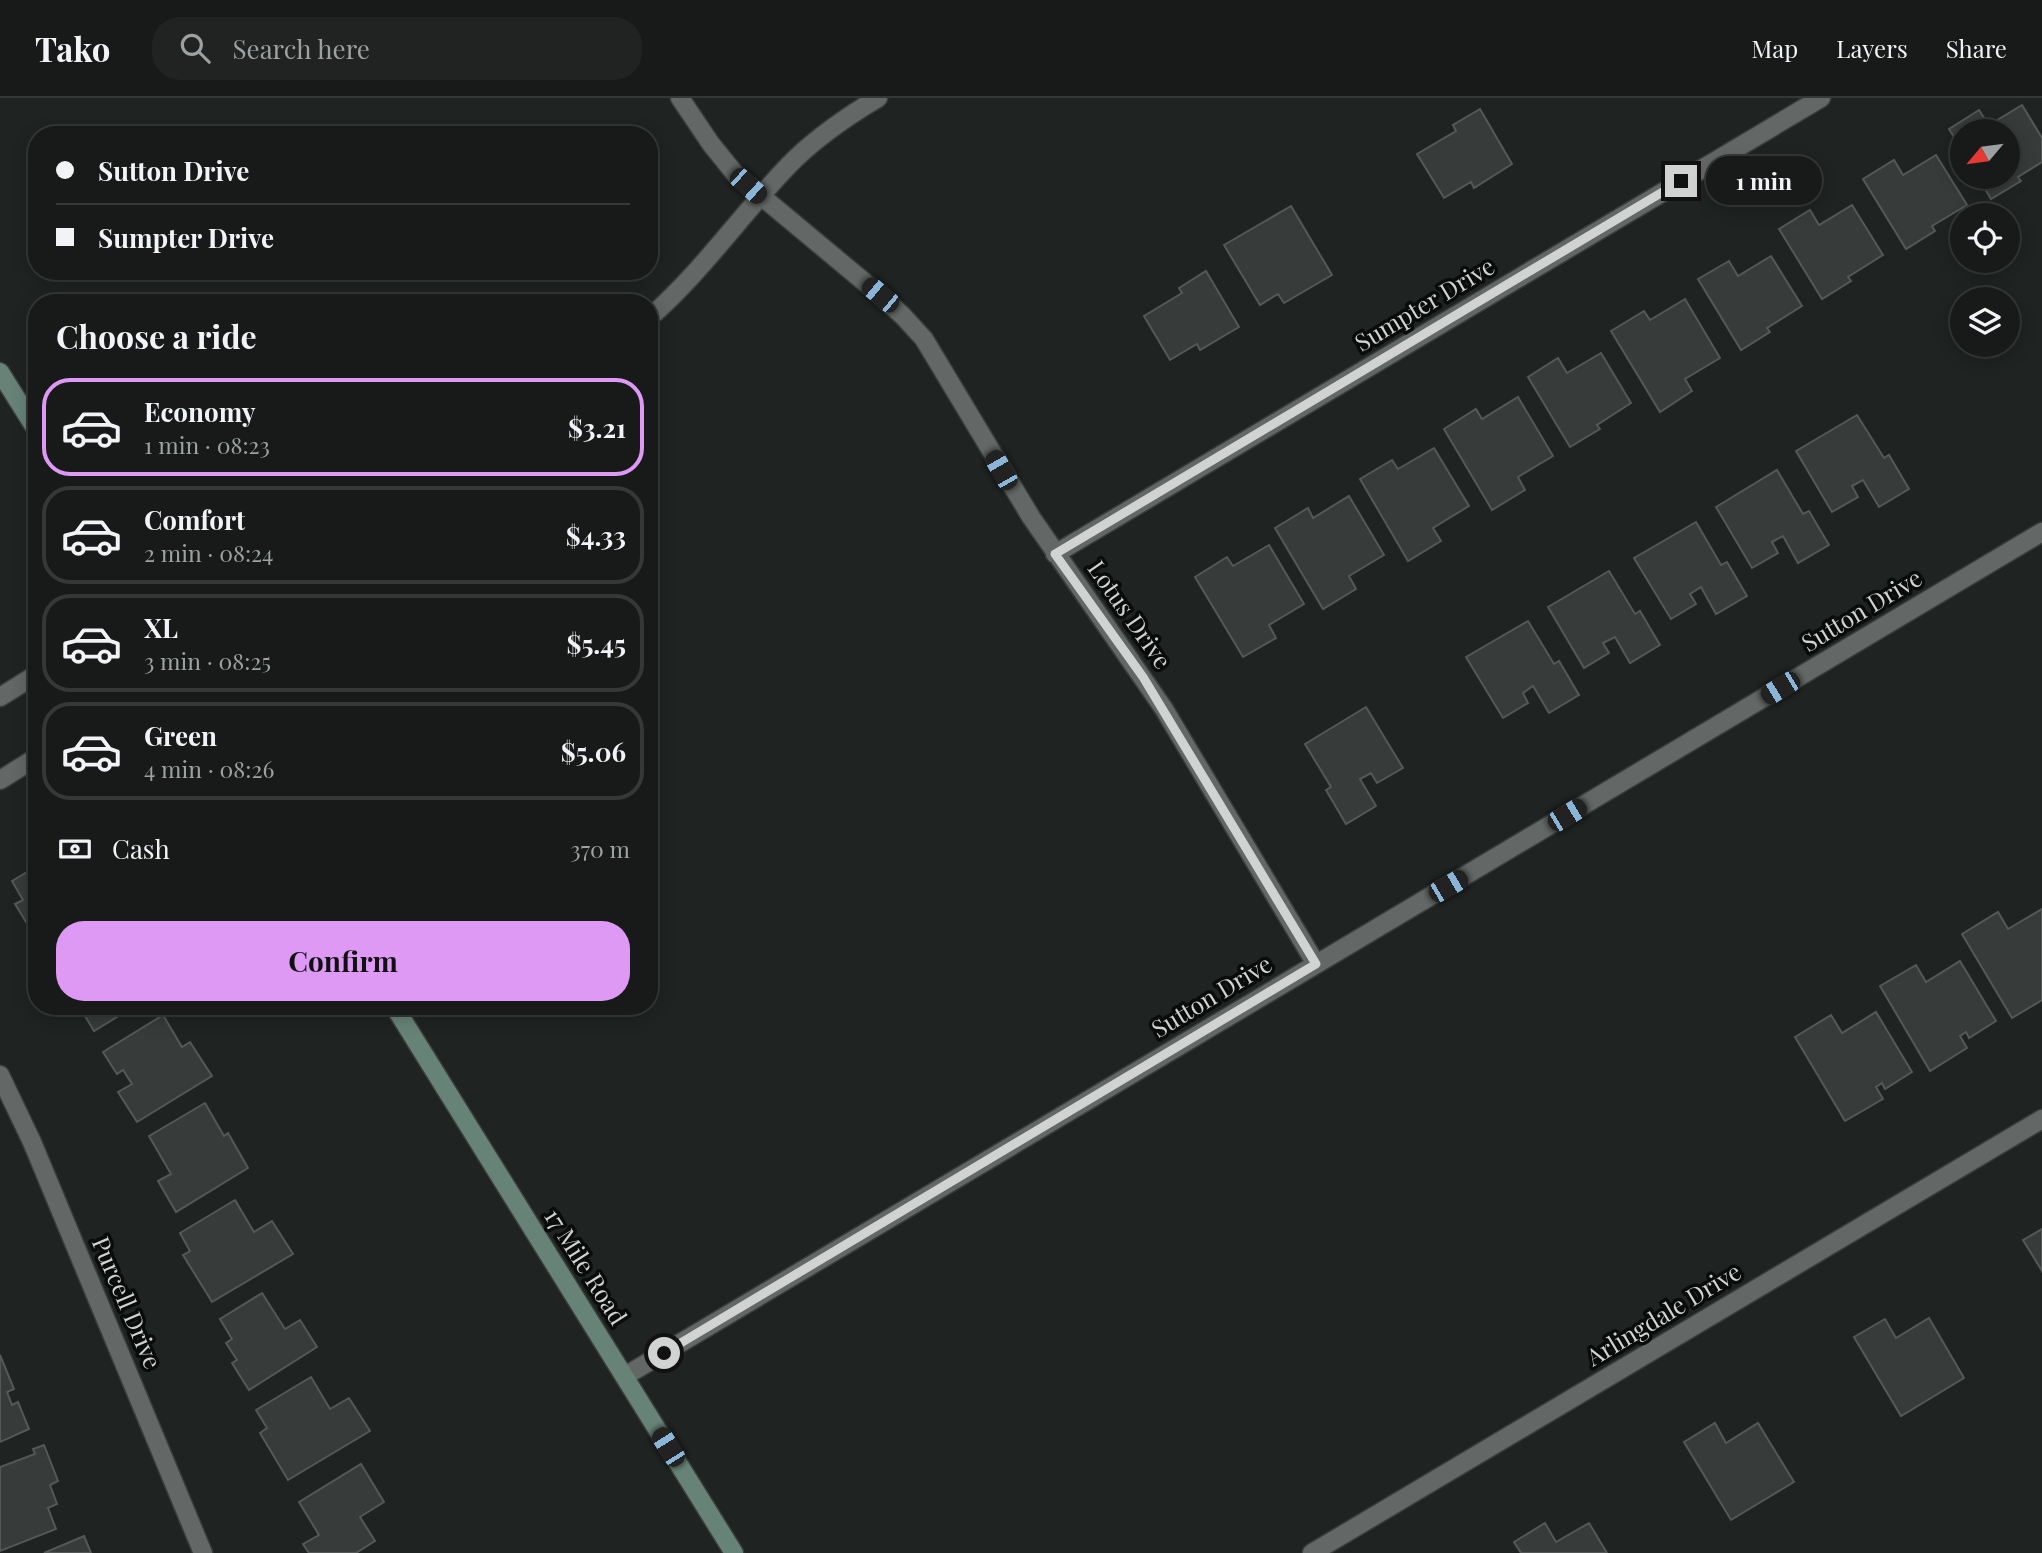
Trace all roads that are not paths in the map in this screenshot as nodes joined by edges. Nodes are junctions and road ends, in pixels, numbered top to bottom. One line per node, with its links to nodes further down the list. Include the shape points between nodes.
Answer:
1 (680, 98): 4 (street, Lotus Drive, via 724,162)
2 (878, 98): 4 (street, via 823,135)
3 (1821, 98): 9 (street, Sumpter Drive)
4 (760, 197): 5 (street); 9 (street, Lotus Drive, via 880,295 924,339)
5 (658, 310)
6 (0, 372): 7 (main road)
7 (28, 417)
8 (2042, 532): 14 (street, Sutton Drive)
9 (1055, 554): 14 (street, Lotus Drive, via 1143,677)
10 (28, 680): 11 (street)
11 (0, 697)
12 (28, 763): 13 (street)
13 (0, 780)
14 (1316, 964): 18 (street, Sutton Drive)
15 (400, 1015): 18 (main road, 17 Mile Road)
16 (0, 1074): 19 (street, Purcell Drive)
17 (2042, 1119): 21 (street, Arlingdale Drive)
18 (625, 1376): 20 (main road, 17 Mile Road)
19 (203, 1553)
20 (734, 1553)
21 (1312, 1553)

